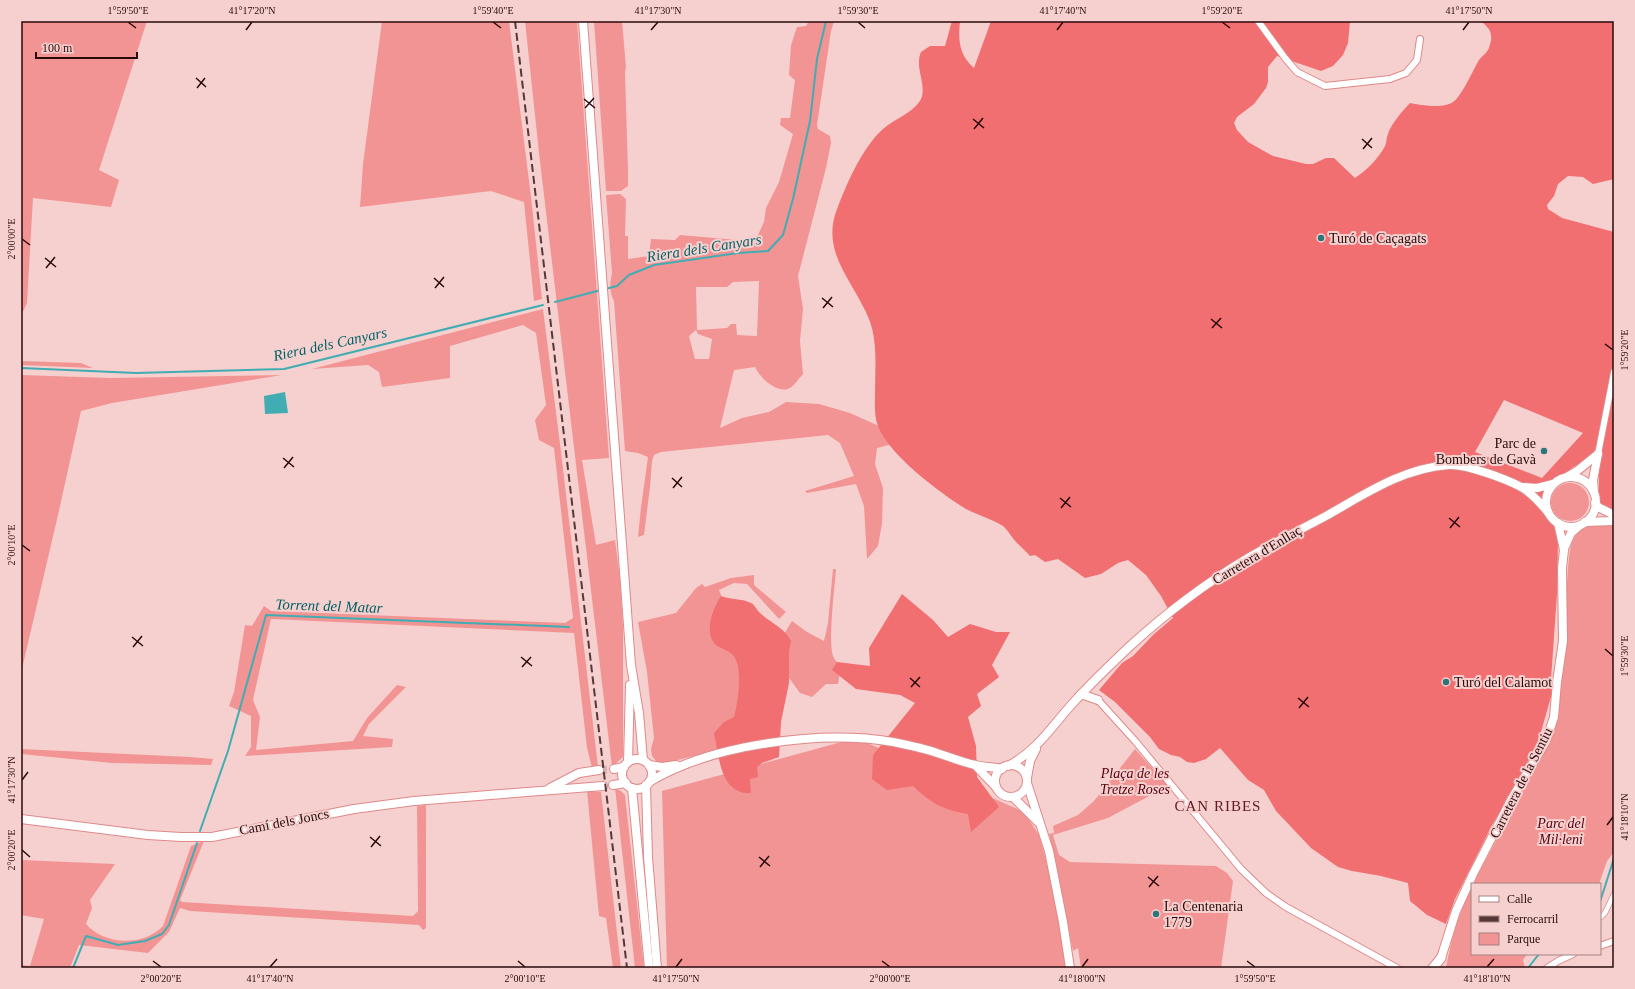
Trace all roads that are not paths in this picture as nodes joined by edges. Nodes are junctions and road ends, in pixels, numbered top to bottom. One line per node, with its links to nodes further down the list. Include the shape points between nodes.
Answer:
1 (583, 21): 16 (street)
2 (1258, 21): 3 (street, via 1297,72 1325,86 1390,79 1406,73 1417,60)
3 (1420, 39)
4 (1614, 372): 5 (street)
5 (1598, 454): 6 (street); 9 (street, via 1593,480)
6 (1564, 478): 7 (street); 9 (street, via 1586,482)
7 (1553, 484): 8 (street, Carretera d'Enllaç); 10 (street, via 1546,497)
8 (1522, 488): 10 (street, Carretera d'Enllaç); 17 (street, Carretera d'Enllaç, via 1483,472 1451,465 1423,469 1388,481 1247,559 1198,591 1130,646)
9 (1595, 499): 11 (street, via 1598,507); 14 (street, via 1594,510)
10 (1548, 512): 13 (street)
11 (1614, 515)
12 (1614, 521): 14 (street)
13 (1558, 524): 14 (street, via 1572,527); 15 (street, Carretera de la Sentiu)
14 (1582, 524): 15 (street, Carretera de la Sentiu, via 1571,533)
15 (1564, 550): 46 (street, Carretera de la Sentiu, via 1563,641 1554,718 1546,741 1524,776 1473,874 1456,911)
16 (631, 665): 21 (street); 23 (street)
17 (1091, 684): 18 (street, Carretera d'Enllaç); 19 (street)
18 (1081, 694): 19 (street); 20 (street, Carretera d'Enllaç)
19 (1098, 700): 51 (street, via 1241,870 1266,893 1286,907)
20 (1039, 744): 25 (street, Carretera d'Enllaç, via 1025,756); 29 (street, Carretera d'Enllaç, via 1030,761)
21 (646, 762): 22 (street, via 662,767); 23 (street, via 635,759); 30 (street, via 652,771)
22 (691, 762): 24 (street, via 761,744 821,738 856,738 893,742); 30 (street, via 664,773)
23 (626, 765): 26 (street); 33 (street, via 622,775)
24 (974, 765): 25 (street); 34 (street)
25 (1005, 767): 29 (street, via 1017,766 1022,769); 34 (street, via 996,777)
26 (614, 769)
27 (599, 770): 28 (street, Camí dels Joncs)
28 (579, 773): 35 (street, Camí dels Joncs); 36 (street)
29 (1027, 780): 37 (street, via 1023,792); 39 (street)
30 (648, 784): 33 (street, via 639,788); 49 (street, via 648,857)
31 (603, 786): 36 (street, Camí dels Joncs)
32 (613, 786): 33 (street)
33 (629, 786): 48 (street)
34 (996, 787): 37 (street, via 1004,795)
35 (548, 789): 36 (street, Camí dels Joncs); 38 (street, Camí dels Joncs, via 361,808 212,837 148,835)
36 (566, 789)
37 (1014, 797): 39 (street)
38 (21, 819)
39 (1039, 823): 50 (street, via 1051,860)
40 (1614, 894): 41 (street)
41 (1601, 917)
42 (1614, 941): 43 (street)
43 (1601, 946)
44 (1561, 955): 47 (street)
45 (1571, 955): 47 (street)
46 (1441, 958): 52 (main road); 53 (main road)
47 (1558, 961): 54 (street)
48 (649, 968)
49 (657, 968)
50 (1070, 968)
51 (1397, 968)
52 (1433, 968)
53 (1442, 968)
54 (1547, 968)

